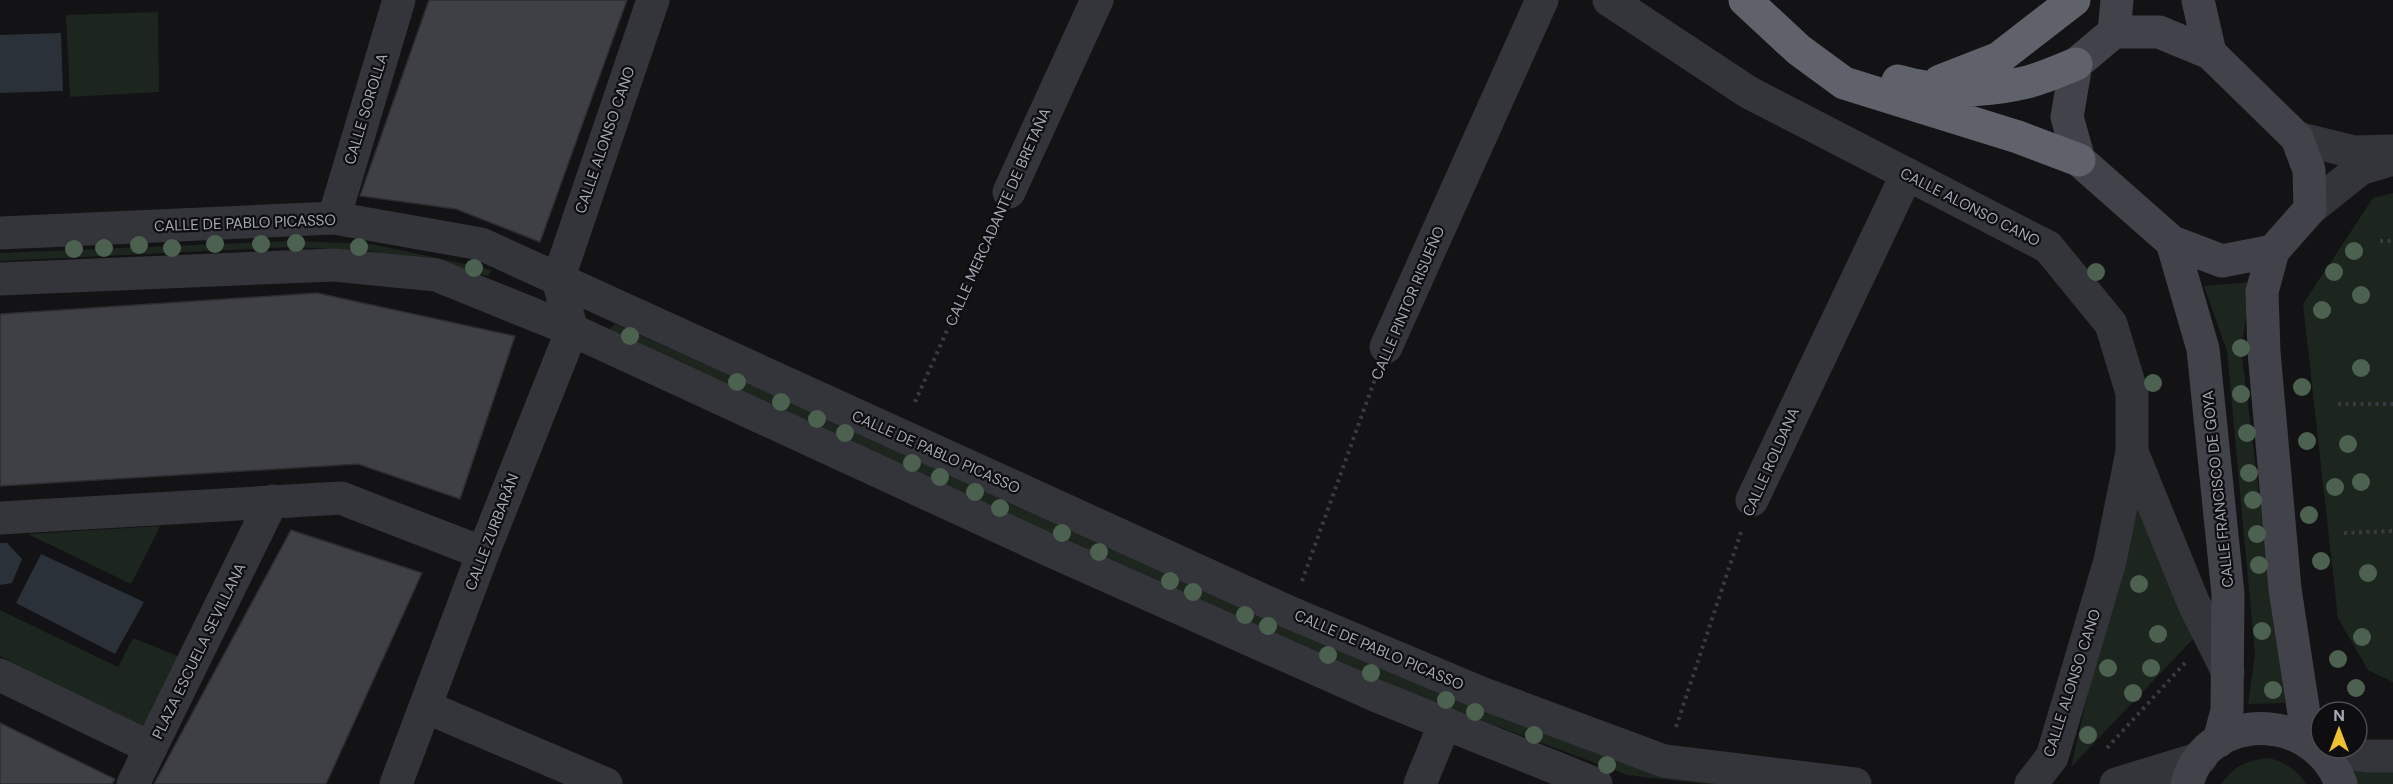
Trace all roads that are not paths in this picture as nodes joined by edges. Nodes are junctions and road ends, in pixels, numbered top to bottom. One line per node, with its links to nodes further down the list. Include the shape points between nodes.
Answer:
1 (399, 0): 22 (street, CALLE SOROLLA)
2 (653, 0): 27 (street, CALLE ALONSO CANO)
3 (1097, 0): 20 (street, CALLE MERCADANTE DE BRETAÑA)
4 (1542, 0): 29 (street, CALLE PINTOR RISUEÑO)
5 (1609, 0): 19 (street, CALLE ALONSO CANO, via 1748,92)
6 (1745, 0): 18 (highway, via 1799,50 1844,84 2018,137)
7 (1772, 0): 14 (highway, via 1855,68)
8 (2074, 0): 14 (highway, via 1999,58)
9 (2118, 0): 11 (street)
10 (2198, 0): 12 (street)
11 (2114, 32): 12 (street, via 2159,32); 13 (street)
12 (2210, 53): 15 (street)
13 (2076, 64): 14 (highway, via 2020,84); 18 (street, via 2067,117)
14 (1922, 88)
15 (2297, 138): 16 (street, via 2354,152); 21 (street, via 2309,170)
16 (2393, 151)
17 (2393, 159): 21 (street, via 2360,169)
18 (2079, 160): 24 (street)
19 (1907, 174): 30 (street, CALLE ALONSO CANO, via 2048,247 2090,298 2110,324 2132,393); 31 (street, CALLE ROLDANA)
20 (1009, 192)
21 (2310, 208): 25 (street)
22 (334, 218): 23 (street, CALLE DE PABLO PICASSO); 27 (street, CALLE DE PABLO PICASSO, via 481,244)
23 (0, 233)
24 (2172, 242): 25 (street, via 2222,261); 35 (street, CALLE FRANCISCO DE GOYA, via 2203,349 2228,594)
25 (2273, 251): 38 (street, via 2262,292 2264,352 2285,589)
26 (0, 279): 28 (street, via 334,266 436,276)
27 (558, 280): 28 (street); 51 (street, CALLE DE PABLO PICASSO, via 1429,673 1664,761)
28 (572, 330): 34 (street, CALLE ZURBARÁN); 39 (street, via 1048,550)
29 (1386, 347)
30 (2132, 452): 35 (street, via 2194,604); 52 (street, CALLE ALONSO CANO, via 2110,561 2052,757)
31 (1752, 500)
32 (272, 501): 33 (street); 34 (street, via 341,498); 41 (street, PLAZA ESCUELA SEVILLANA)
33 (0, 518)
34 (483, 553): 37 (street, CALLE ZURBARÁN)
35 (2228, 672): 45 (street, CALLE FRANCISCO DE GOYA, via 2227,710)
36 (0, 675): 41 (street, PLAZA ESCUELA SEVILLANA)
37 (426, 707): 47 (street, CALLE ZURBARÁN); 48 (street)
38 (2309, 722)
39 (1445, 723): 49 (street); 50 (street)
40 (2309, 742): 45 (street, via 2282,730 2253,728)
41 (151, 748): 46 (street)
42 (2369, 756): 43 (street)
43 (2393, 756)
44 (2327, 760): 54 (street)
45 (2202, 761): 53 (street)
46 (133, 784)
47 (396, 784)
48 (606, 784)
49 (1420, 784)
50 (1596, 784)
51 (1855, 784)
52 (2031, 784)
53 (2116, 784)
54 (2341, 784)

